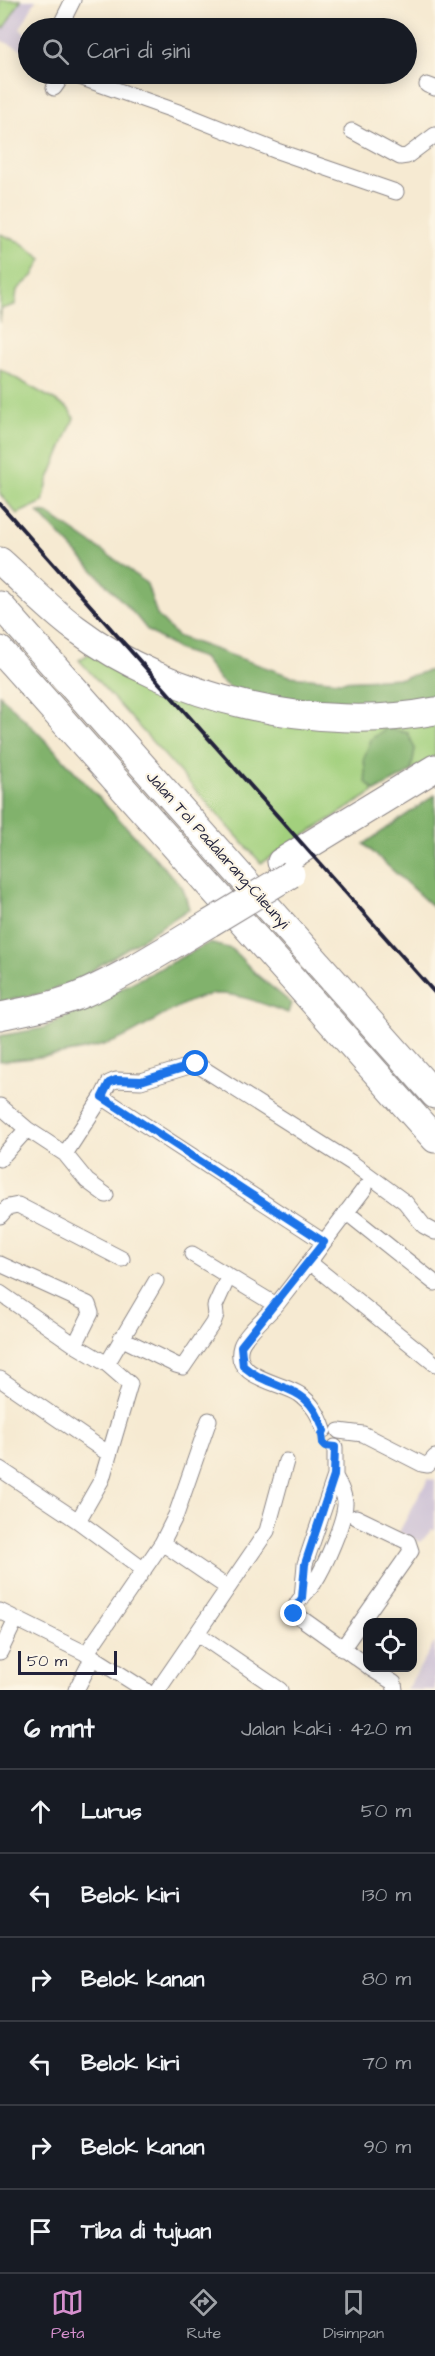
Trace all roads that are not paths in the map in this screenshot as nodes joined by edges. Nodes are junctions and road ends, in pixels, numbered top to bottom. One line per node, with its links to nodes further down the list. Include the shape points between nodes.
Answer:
1 (73, 0): 2 (street)
2 (64, 18)
3 (99, 84): 6 (street)
4 (352, 131): 5 (street, via 400,157)
5 (435, 135)
6 (396, 192)
7 (0, 561): 11 (highway, via 75,628 128,662 210,696 277,712 326,717 371,718)
8 (0, 605): 19 (highway, Jalan Tol Padalarang–Cileunyi)
9 (0, 650): 14 (highway, Jalan Tol Padalarang–Cileunyi)
10 (0, 677): 14 (highway, via 89,772)
11 (435, 711)
12 (435, 768): 15 (highway)
13 (435, 779): 15 (highway)
14 (159, 829): 23 (highway, Jalan Tol Padalarang–Cileunyi)
15 (286, 868): 16 (highway, bridge)
16 (207, 917): 17 (highway, via 70,989); 18 (highway, via 143,963 84,994 39,1009)
17 (0, 1007)
18 (0, 1016)
19 (435, 1095)
20 (102, 1097): 24 (street); 30 (street, via 109,1083 116,1080 141,1081 189,1065 202,1066 369,1176 405,1202 424,1226); 31 (street)
21 (0, 1106): 22 (street)
22 (27, 1129): 24 (street); 25 (street)
23 (435, 1139)
24 (65, 1154): 27 (street, via 87,1181)
25 (0, 1159)
26 (365, 1188): 28 (street)
27 (106, 1195)
28 (346, 1212): 31 (street); 37 (street)
29 (0, 1216): 33 (street, via 18,1205)
30 (435, 1232)
31 (324, 1242): 34 (street)
32 (192, 1254): 40 (street)
33 (122, 1259)
34 (309, 1262): 40 (street); 44 (street)
35 (0, 1264): 42 (street, via 88,1304 91,1313)
36 (156, 1281): 41 (street)
37 (435, 1283)
38 (225, 1284): 41 (street, via 215,1306 213,1323 183,1367)
39 (0, 1293): 42 (street)
40 (276, 1305): 47 (street, via 241,1346 243,1366 250,1373 298,1393 317,1410)
41 (121, 1338): 43 (street)
42 (75, 1345): 43 (street)
43 (107, 1364): 48 (street, via 130,1384)
44 (435, 1364)
45 (0, 1378): 48 (street)
46 (209, 1420): 55 (street, via 176,1515)
47 (331, 1431): 49 (street, via 363,1434 422,1464 428,1465); 52 (street, via 341,1437 335,1447)
48 (109, 1454): 54 (street, via 102,1479)
49 (435, 1457)
50 (286, 1461): 57 (street, via 267,1531)
51 (0, 1470): 54 (street)
52 (334, 1476): 58 (street, via 305,1564); 58 (street, via 343,1492 345,1514 321,1571)
53 (356, 1517): 62 (street, via 408,1542 411,1551)
54 (78, 1521): 56 (street)
55 (162, 1543): 56 (street); 57 (street)
56 (144, 1570): 64 (street)
57 (228, 1588): 61 (street)
58 (302, 1598): 62 (street, via 294,1614)
59 (0, 1611): 60 (street)
60 (16, 1619): 63 (street); 64 (street)
61 (198, 1634): 69 (street); 70 (street)
62 (342, 1649): 65 (street)
63 (0, 1652)
64 (90, 1656): 67 (street); 68 (street)
65 (363, 1663)
66 (377, 1672): 71 (street, via 394,1683)
67 (76, 1690)
68 (145, 1690)
69 (158, 1690)
70 (280, 1690)
71 (395, 1690)

